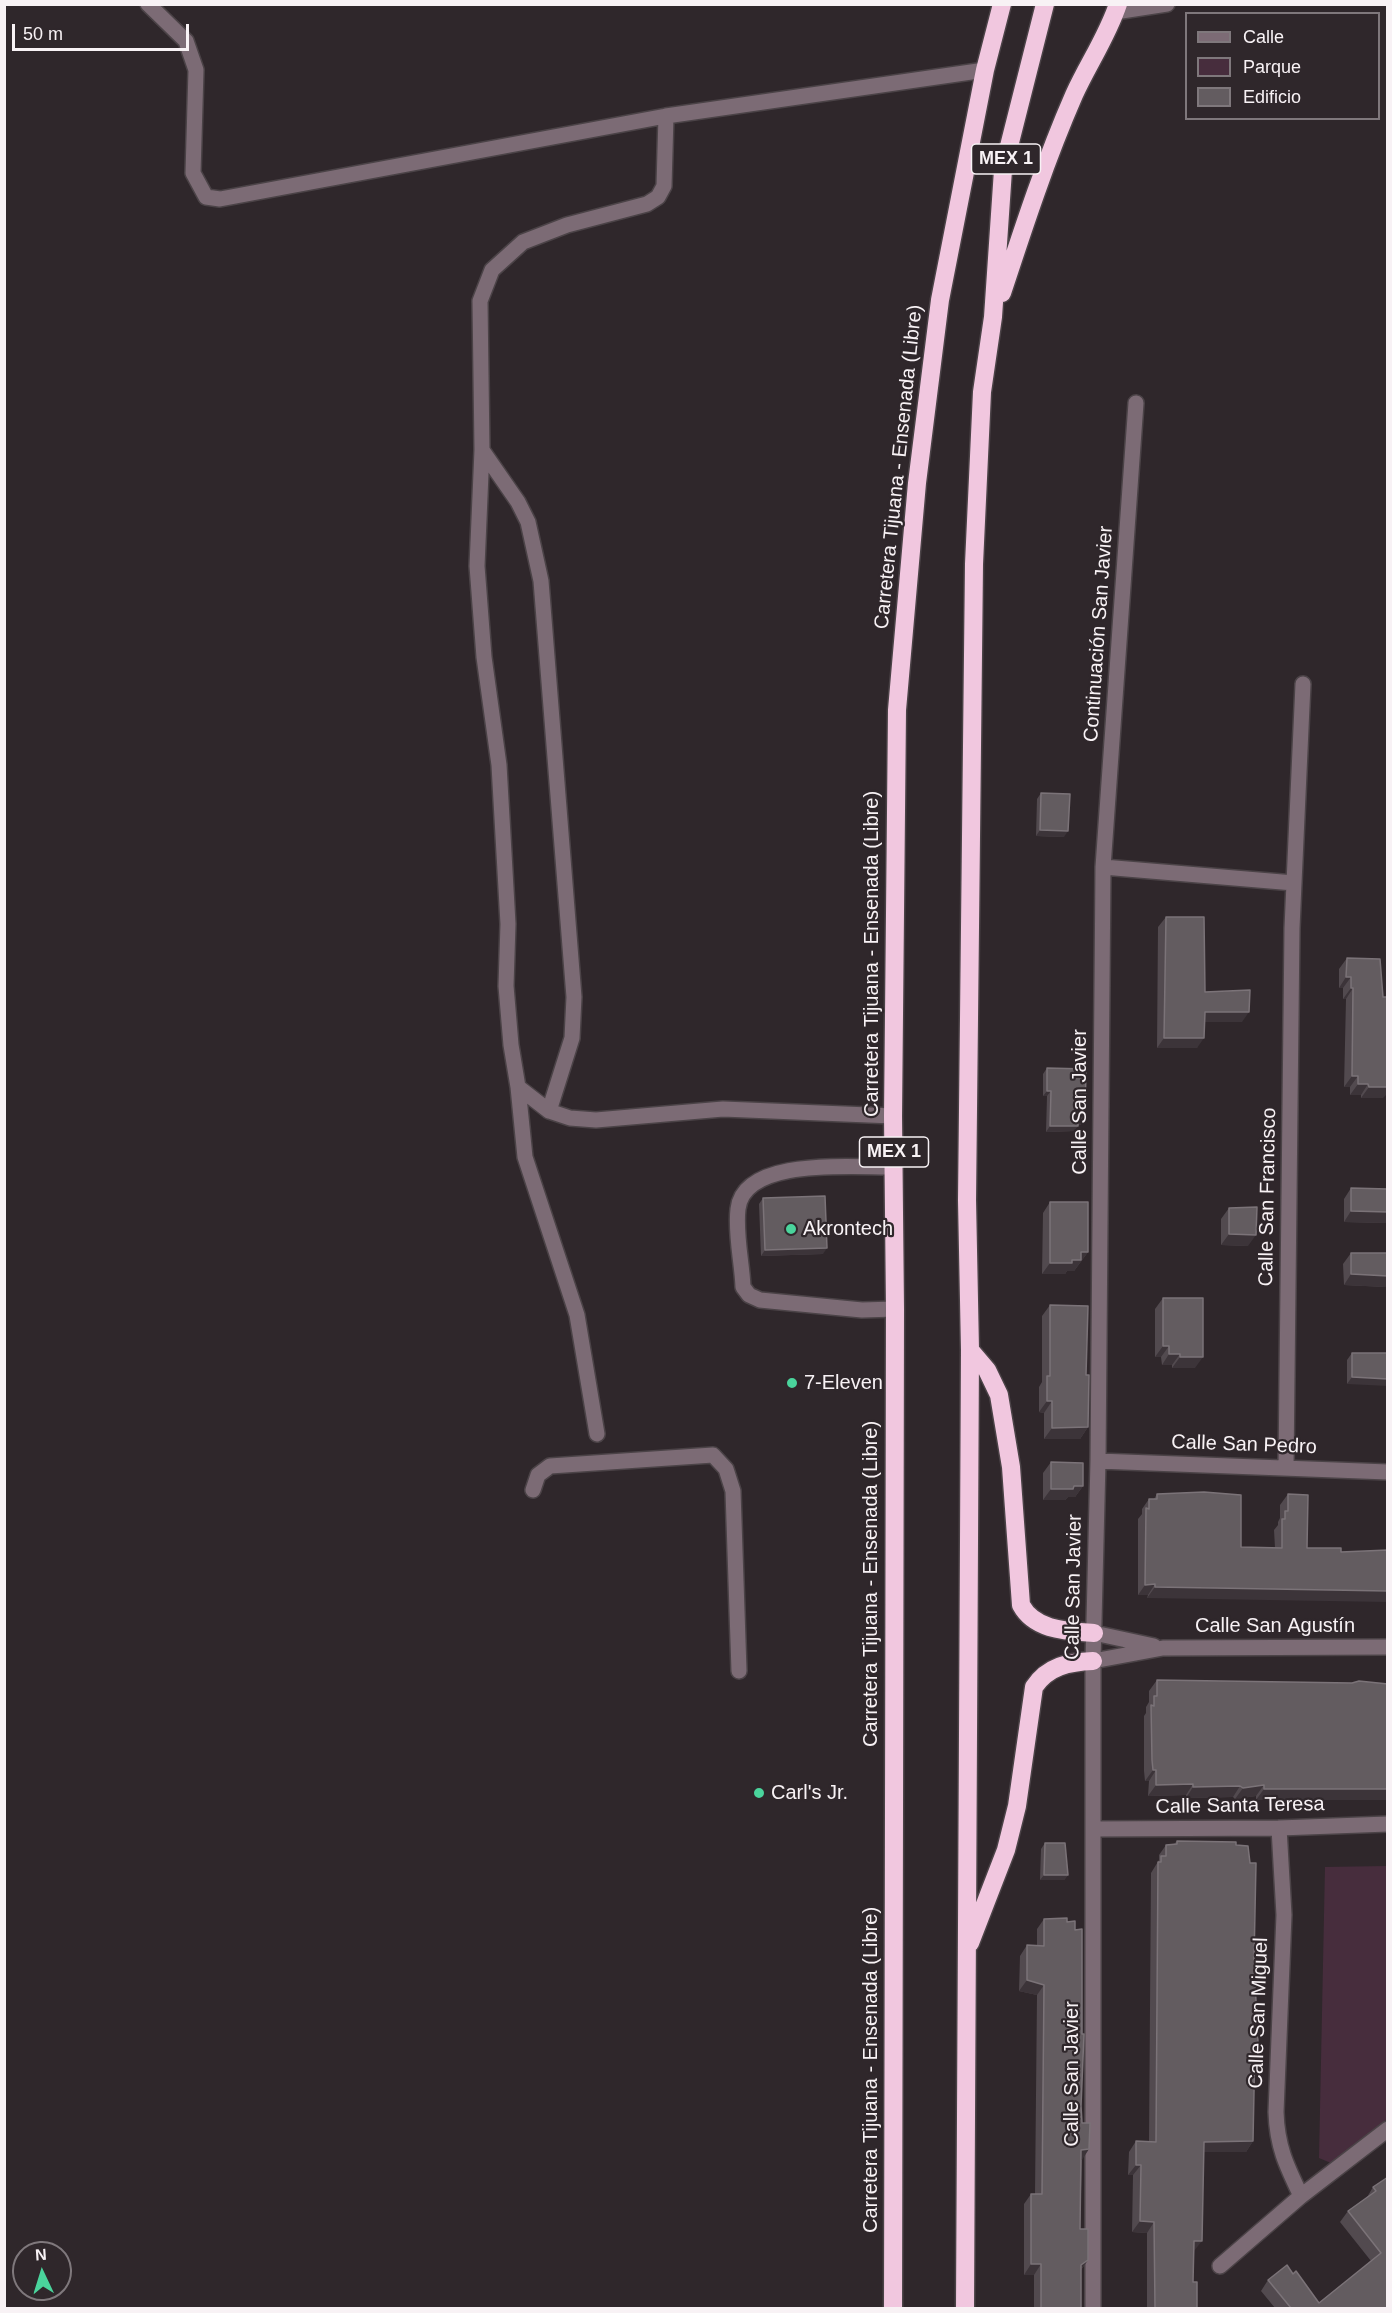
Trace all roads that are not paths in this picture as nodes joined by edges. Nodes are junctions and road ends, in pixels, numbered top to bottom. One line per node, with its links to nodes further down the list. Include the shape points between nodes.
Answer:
1 (148, 4): 7 (street, via 186,41 196,70 193,174 206,197 220,199)
2 (1002, 4): 6 (highway, Carretera Tijuana - Ensenada (Libre) / MEX 1)
3 (1045, 4): 8 (highway, MEX 1, via 1003,170)
4 (1167, 4): 5 (street)
5 (1116, 8): 8 (highway, via 1102,44 1075,93)
6 (985, 70): 7 (street); 16 (highway, Carretera Tijuana - Ensenada (Libre) / MEX 1, via 940,300 905,603 897,710)
7 (666, 116): 10 (street, via 664,186 658,197 647,204 567,225 523,242 492,270 480,301)
8 (993, 317): 19 (highway, MEX 1, via 982,392 974,564)
9 (1137, 403): 12 (street, Continuación San Javier)
10 (482, 450): 14 (street, via 477,566 484,657 499,765 508,924 506,986); 15 (street, via 523,512 541,581 574,997 572,1038)
11 (1303, 684): 13 (street, Calle San Francisco)
12 (1103, 867): 13 (street); 21 (street, Calle San Javier)
13 (1294, 883): 22 (street, Calle San Francisco)
14 (518, 1087): 15 (street); 20 (street, via 525,1157 577,1315)
15 (549, 1111): 16 (street, via 596,1120 723,1109)
16 (893, 1116): 17 (highway, Carretera Tijuana - Ensenada (Libre) / MEX 1)
17 (894, 1167): 18 (highway, Carretera Tijuana - Ensenada (Libre) / MEX 1); 18 (street, via 813,1168 768,1175 752,1183 738,1208 743,1287 749,1295 760,1300 862,1310)
18 (896, 1309): 37 (highway, Carretera Tijuana - Ensenada (Libre) / MEX 1)
19 (970, 1350): 25 (highway, via 987,1370 999,1395 1011,1467 1021,1605 1025,1613 1044,1625); 33 (highway, MEX 1)
20 (597, 1434)
21 (1098, 1461): 22 (street, Calle San Pedro); 25 (street, Calle San Javier)
22 (1286, 1467): 23 (street, Calle San Pedro)
23 (1388, 1472)
24 (533, 1490): 29 (street, via 538,1475 550,1466 713,1455 726,1469 733,1491)
25 (1094, 1633): 27 (street, Calle San Agustín); 28 (street, Calle San Javier)
26 (1388, 1647): 27 (street, Calle San Agustín)
27 (1163, 1648): 28 (street, Calle San Agustín)
28 (1093, 1661): 32 (street, Calle San Javier); 33 (highway, via 1057,1666 1034,1687 1009,1839)
29 (739, 1671)
30 (1388, 1824): 31 (street, Calle Santa Teresa)
31 (1279, 1828): 32 (street, Calle Santa Teresa); 35 (street, Calle San Miguel, via 1284,1915 1277,2139)
32 (1093, 1829): 39 (street, Calle San Javier)
33 (966, 1953): 38 (highway, MEX 1)
34 (1388, 2129): 35 (street)
35 (1301, 2196): 36 (street)
36 (1220, 2266)
37 (893, 2308)
38 (965, 2308)
39 (1094, 2308)

